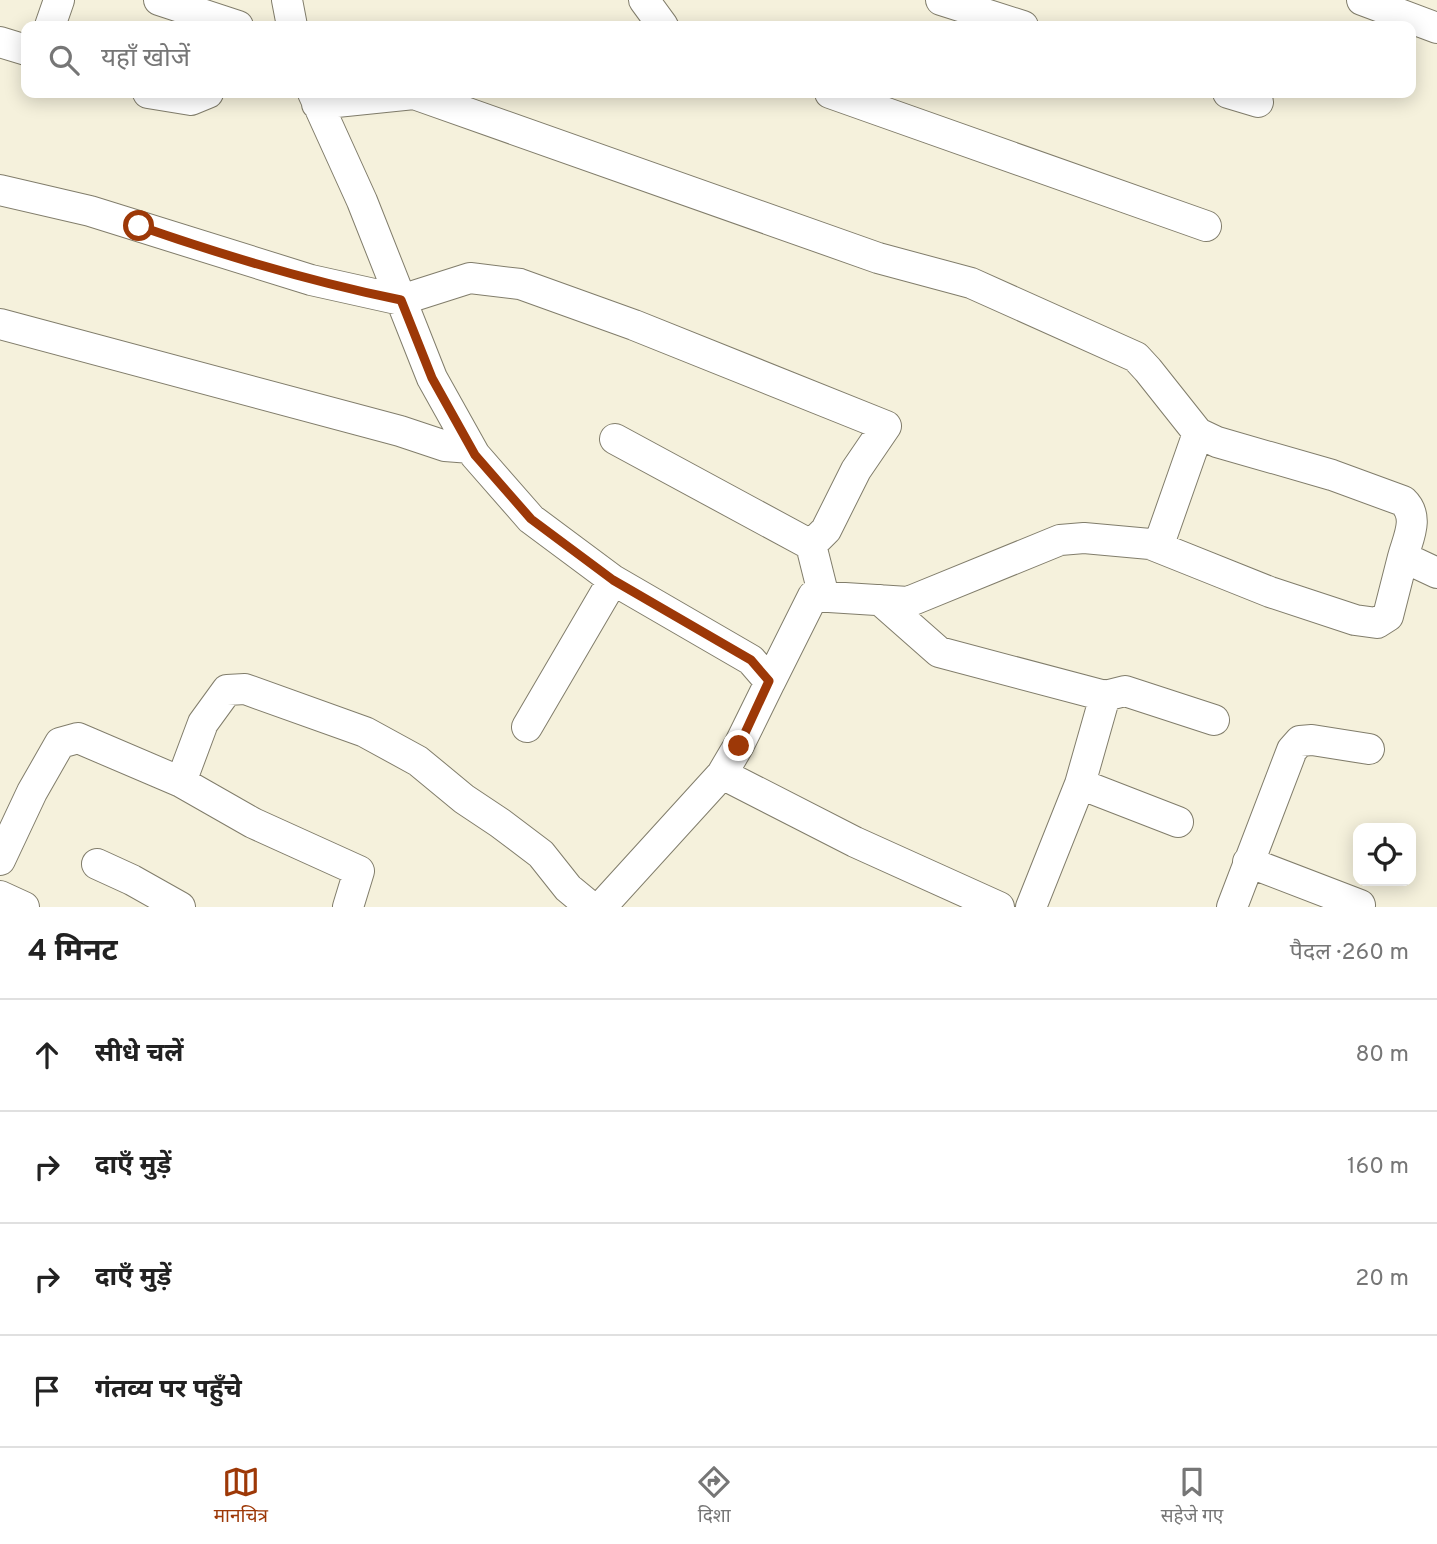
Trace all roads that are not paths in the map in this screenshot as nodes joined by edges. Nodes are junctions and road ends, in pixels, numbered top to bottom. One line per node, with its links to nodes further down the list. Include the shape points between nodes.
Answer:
1 (59, 0): 7 (street)
2 (159, 0): 8 (street)
3 (287, 0): 9 (street)
4 (644, 0): 10 (street)
5 (952, 1): 11 (street)
6 (1370, 2): 12 (street)
7 (52, 21)
8 (220, 21)
9 (291, 21)
10 (659, 21)
11 (1009, 21)
12 (1437, 27)
13 (0, 42): 14 (street)
14 (21, 48)
15 (179, 98): 16 (street)
16 (196, 98)
17 (315, 98): 24 (street)
18 (425, 98): 26 (street, via 878,258 971,283 1136,357)
19 (844, 98): 23 (street)
20 (1245, 98): 21 (street)
21 (1258, 102)
22 (0, 190): 24 (street, via 89,211 311,280)
23 (1206, 226)
24 (401, 300): 28 (street, via 432,378); 29 (street, via 470,278 520,284 886,426 856,470 826,530)
25 (0, 324): 28 (street, via 445,446)
26 (1198, 433): 30 (street); 31 (street, via 1403,501 1413,519)
27 (615, 439): 29 (street)
28 (471, 448): 33 (street, via 531,519)
29 (811, 545): 34 (street)
30 (1158, 547): 31 (street, via 1270,592 1355,621 1377,623 1388,616); 35 (street, via 1084,538 1060,540 908,602)
31 (1403, 557): 32 (street)
32 (1437, 573)
33 (613, 580): 36 (street, via 751,660); 39 (street)
34 (824, 597): 35 (street); 36 (street, via 813,596)
35 (880, 600): 37 (street, via 939,652)
36 (769, 681): 41 (street)
37 (1105, 696): 38 (street, via 1125,691); 43 (street)
38 (1214, 720)
39 (527, 727)
40 (1369, 749): 46 (street, via 1300,741 1284,768)
41 (722, 775): 54 (street); 55 (street)
42 (181, 782): 45 (street, via 78,738 60,743); 49 (street, via 253,823 359,871); 53 (street, via 203,723 226,690 245,689 365,732 418,761 541,854 568,888)
43 (1080, 784): 44 (street); 56 (street)
44 (1178, 822)
45 (0, 860)
46 (1248, 862): 50 (street); 57 (street)
47 (97, 864): 52 (street)
48 (0, 896): 51 (street)
49 (354, 903)
50 (1360, 905)
51 (24, 907)
52 (180, 907)
53 (591, 907)
54 (601, 907)
55 (999, 907)
56 (1031, 907)
57 (1232, 907)

